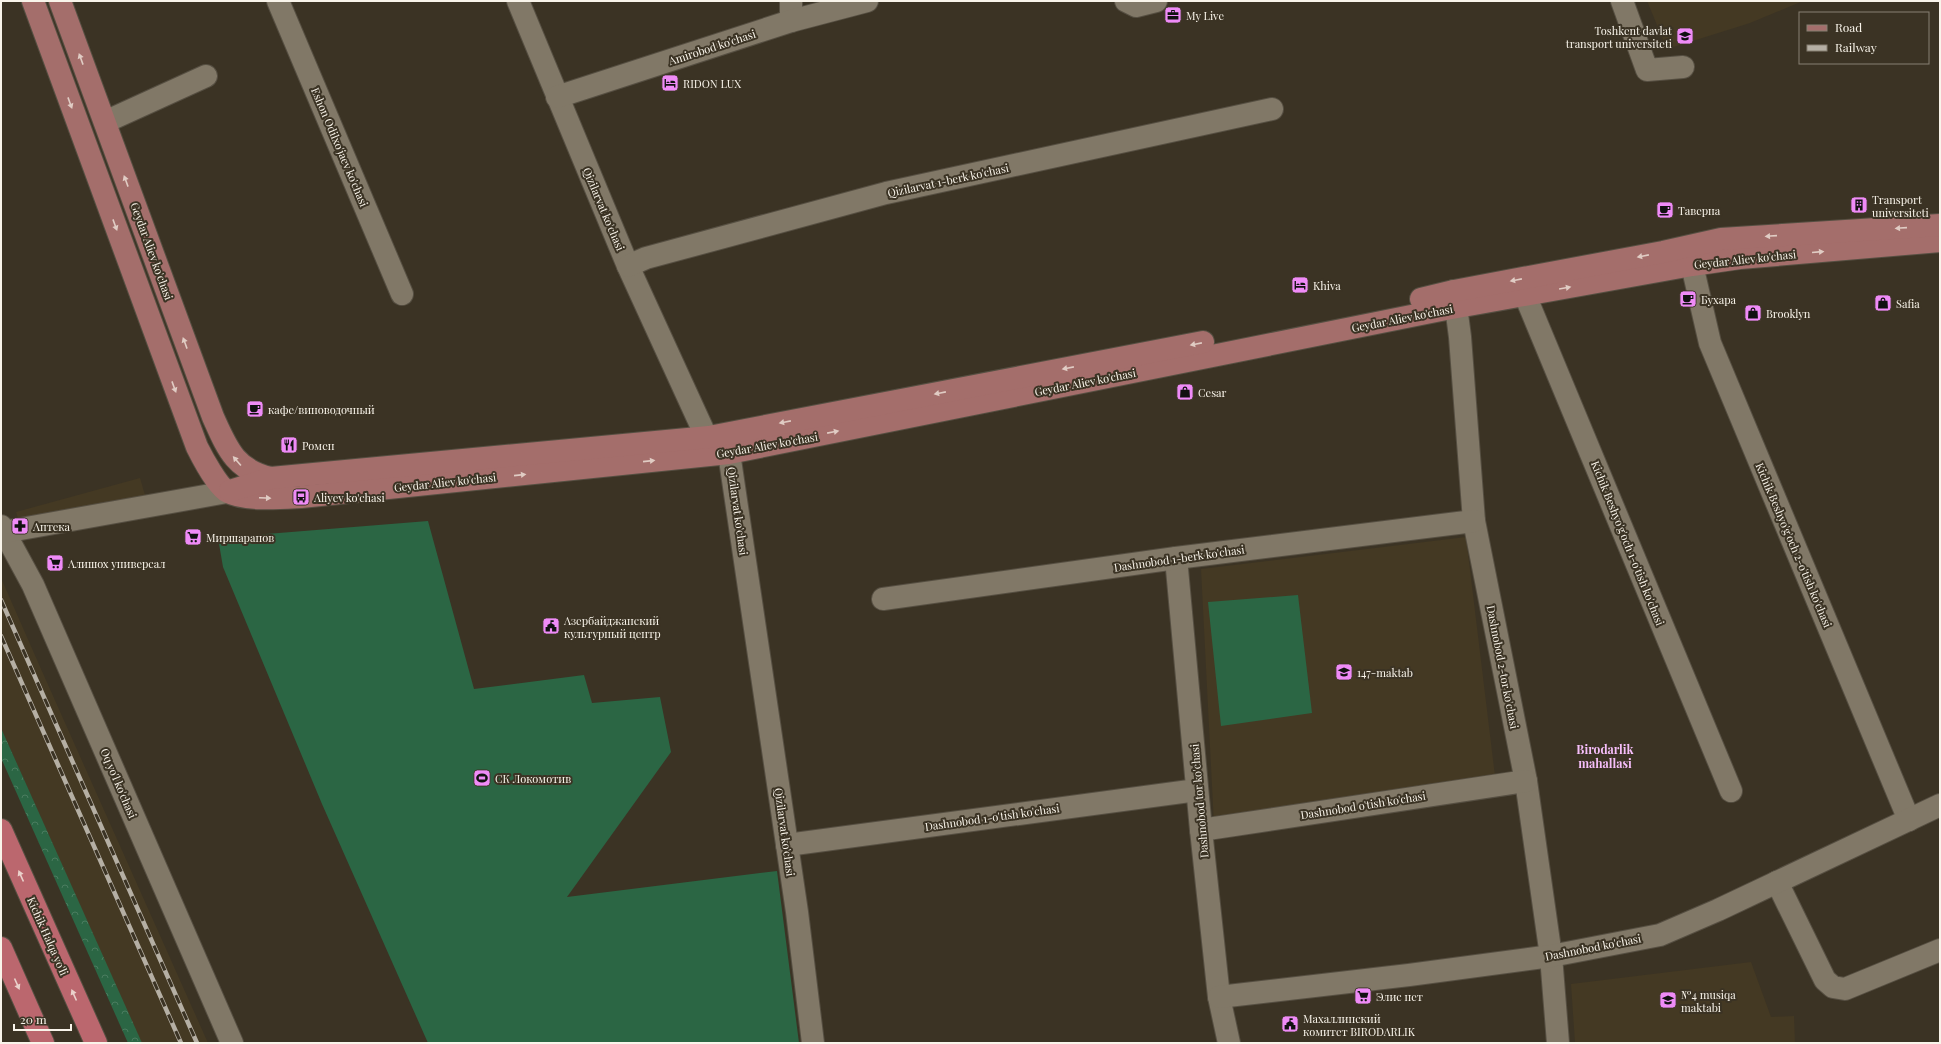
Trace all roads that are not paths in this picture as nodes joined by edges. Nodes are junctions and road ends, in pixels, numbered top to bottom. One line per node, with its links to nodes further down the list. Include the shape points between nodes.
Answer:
1 (33, 1): 19 (main road, one-way to 19)
2 (60, 1): 14 (main road, Geydar Aliev ko'chasi, one-way to 2)
3 (278, 1): 22 (street, Eshon Odilxo'jaev ko'chasi)
4 (518, 1): 12 (street, Qizilarvat ko'chasi)
5 (867, 1): 9 (street, Amirobod ko'chasi)
6 (1126, 1): 7 (street, via 1136,6)
7 (1156, 1)
8 (1622, 1): 10 (street, via 1647,70)
9 (791, 11): 12 (street, Amirobod ko'chasi)
10 (1683, 67)
11 (206, 76): 14 (street)
12 (557, 98): 21 (street, Qizilarvat ko'chasi)
13 (1272, 109): 21 (street, Qizilarvat 1-berk ko'chasi, via 886,193 646,258)
14 (104, 122): 18 (main road, Geydar Aliev ko'chasi, one-way to 14)
15 (1940, 224): 17 (main road, Geydar Aliev ko'chasi, one-way to 17)
16 (1940, 241): 17 (main road, Geydar Aliev ko'chasi, one-way to 16)
17 (1722, 249): 20 (main road, Geydar Aliev ko'chasi); 24 (main road, Geydar Aliev ko'chasi, one-way to 24, via 1663,252)
18 (152, 252): 19 (main road); 27 (main road, Geydar Aliev ko'chasi, one-way to 18, via 251,472 242,466 222,438)
19 (128, 260): 28 (main road, one-way to 28, via 189,430 206,463)
20 (1692, 265): 23 (main road, Geydar Aliev ko'chasi, one-way to 20); 37 (street, Kichik Beshyo'g'och 2-o'tish ko'chasi, via 1710,343)
21 (628, 266): 25 (street, Qizilarvat ko'chasi, via 700,425)
22 (402, 294)
23 (1525, 295): 24 (main road, Geydar Aliev ko'chasi); 35 (street, Kichik Beshyo'g'och 1-o'tish ko'chasi)
24 (1454, 299): 25 (main road, Geydar Aliev ko'chasi, one-way to 25, via 1399,305); 26 (main road, Geydar Aliev ko'chasi, one-way to 24); 29 (street, Dashnobod 2-tor ko'chasi, via 1460,337)
25 (709, 437): 26 (street, Qizilarvat ko'chasi); 27 (main road, Geydar Aliev ko'chasi)
26 (729, 453): 28 (main road, Geydar Aliev ko'chasi, one-way to 26, via 264,498 301,497); 40 (street, Qizilarvat ko'chasi)
27 (271, 478): 28 (main road, Geydar Aliev ko'chasi)
28 (227, 492): 30 (street, Geydar Aliev ko'chasi)
29 (1474, 521): 31 (street, Dashnobod 1-berk ko'chasi); 33 (street, Dashnobod 2-tor ko'chasi)
30 (2, 529): 48 (street, Oq yo'l ko'chasi, via 33,585)
31 (1176, 558): 32 (street, Dashnobod 1-berk ko'chasi); 34 (street, Dashnobod tor ko'chasi)
32 (883, 599)
33 (1526, 780): 39 (street, Dashnobod o'tish ko'chasi); 44 (street, Dashnobod 2-tor ko'chasi)
34 (1197, 790): 39 (street, Dashnobod tor ko'chasi); 40 (street, Dashnobod 1-o'tish ko'chasi)
35 (1731, 791)
36 (1940, 805): 37 (street, Dashnobod ko'chasi)
37 (1909, 820): 41 (street, Dashnobod ko'chasi)
38 (1, 830): 47 (highway, Kichik Halqa yo'li, one-way to 38)
39 (1201, 830): 45 (street, Dashnobod tor ko'chasi)
40 (787, 845): 49 (street, Qizilarvat ko'chasi)
41 (1777, 882): 43 (street, via 1825,980 1833,987 1845,989); 44 (street, Dashnobod ko'chasi, via 1660,935)
42 (1, 948): 46 (highway, one-way to 46)
43 (1940, 950)
44 (1551, 956): 45 (street, Dashnobod ko'chasi); 51 (street, Dashnobod 2-tor ko'chasi)
45 (1219, 997): 50 (street, Dashnobod tor ko'chasi)
46 (43, 1043)
47 (96, 1043)
48 (232, 1043)
49 (813, 1043)
50 (1229, 1043)
51 (1558, 1043)

